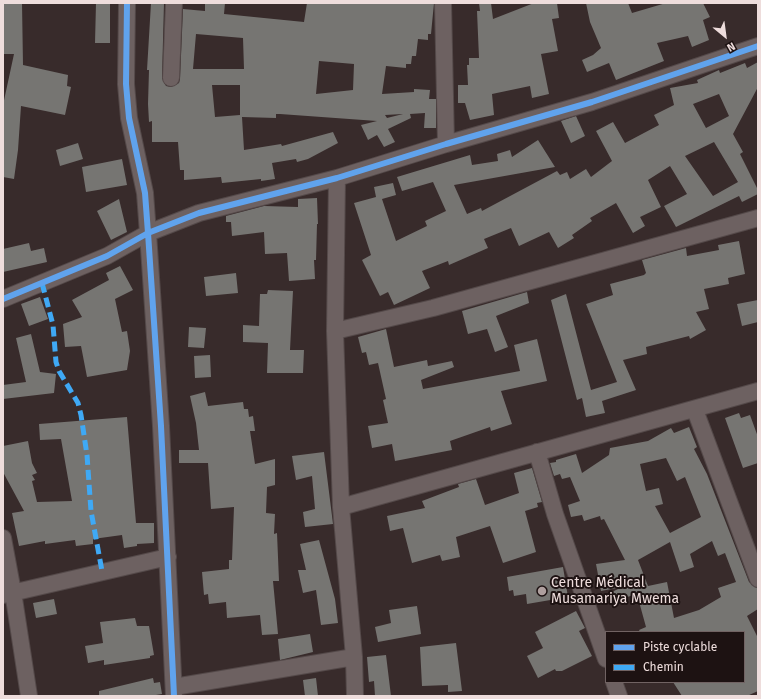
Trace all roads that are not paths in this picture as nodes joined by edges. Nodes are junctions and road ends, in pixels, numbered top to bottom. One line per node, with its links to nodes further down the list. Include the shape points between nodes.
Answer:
1 (127, 3): 9 (street, via 126,84 129,118 145,193)
2 (174, 3): 5 (street)
3 (443, 3): 6 (street)
4 (758, 46): 6 (street, via 592,102)
5 (171, 78)
6 (446, 144): 7 (street)
7 (337, 178): 9 (street, via 199,212); 11 (street)
8 (758, 218): 11 (street, via 448,304)
9 (148, 232): 10 (street, via 107,256); 18 (street)
10 (3, 299)
11 (335, 331): 15 (street)
12 (758, 392): 13 (street)
13 (695, 410): 14 (street); 17 (street)
14 (537, 452): 15 (street); 21 (street, via 555,514)
15 (341, 507): 22 (street)
16 (3, 538): 20 (street)
17 (754, 554): 19 (street)
18 (168, 557): 20 (street); 24 (street)
19 (758, 579)
20 (8, 593): 25 (street)
21 (605, 656)
22 (354, 657): 24 (street); 26 (street)
23 (614, 683): 27 (street)
24 (174, 691)
25 (29, 696)
26 (355, 696)
27 (619, 696)

